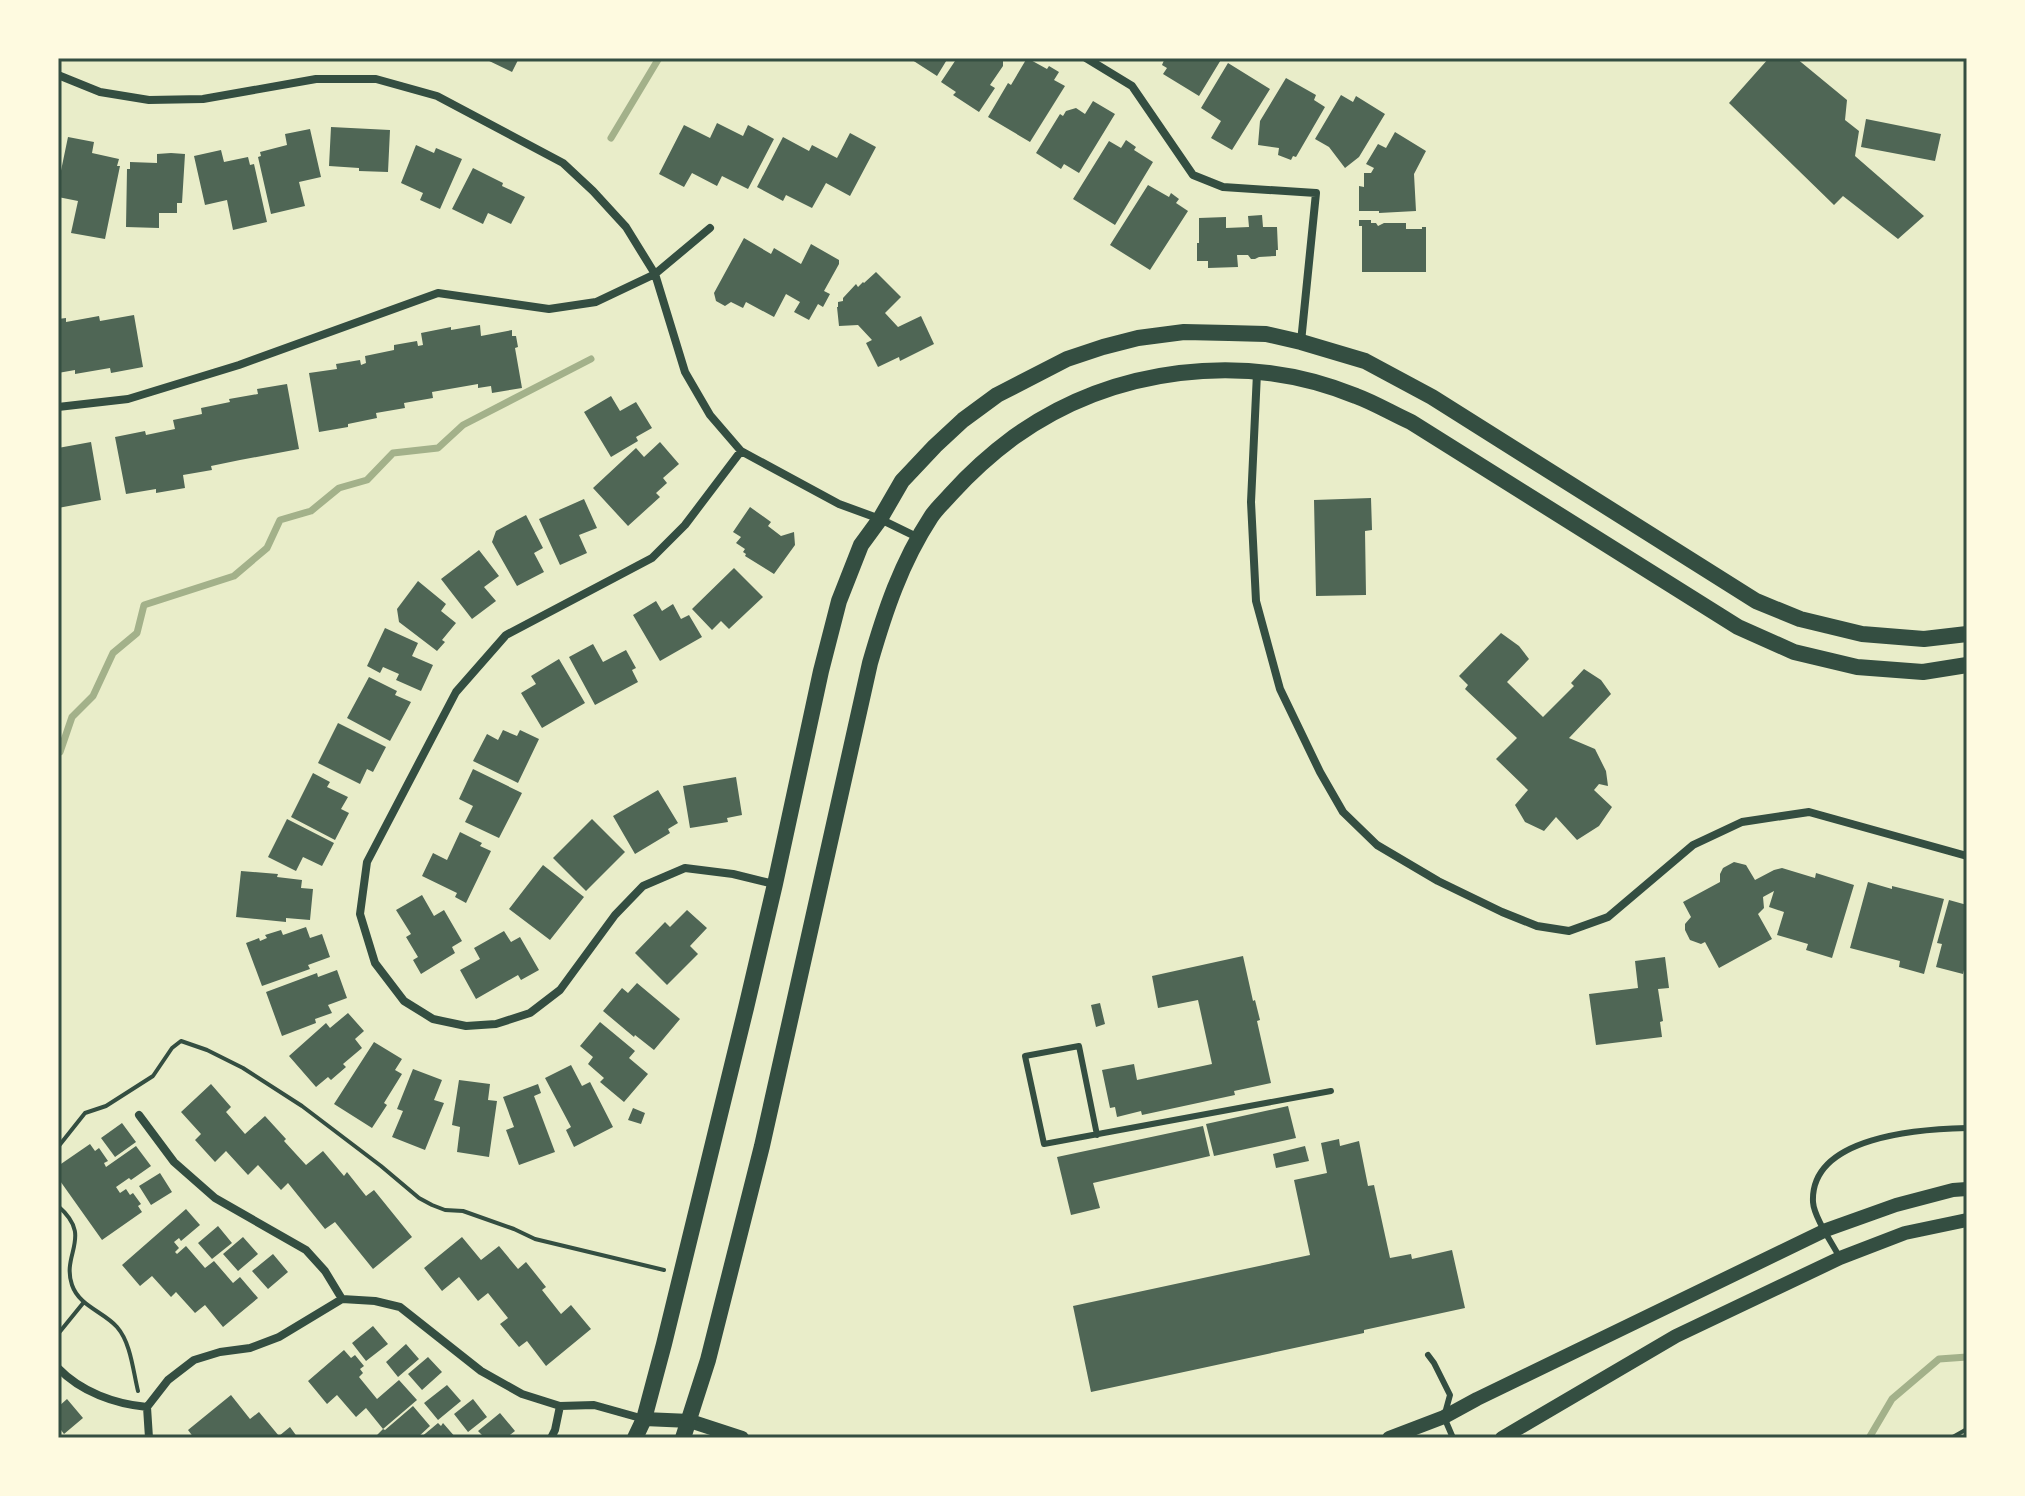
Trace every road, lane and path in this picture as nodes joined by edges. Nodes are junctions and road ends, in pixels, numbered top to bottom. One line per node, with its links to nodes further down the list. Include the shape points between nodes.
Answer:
1 (1086, 58): 5 (street, via 1132,86 1193,175 1223,187 1316,193)
2 (58, 75): 4 (street, via 100,92 149,100 203,99 316,79 376,79 437,96 563,163 626,227)
3 (710, 228): 4 (street)
4 (655, 274): 7 (street, via 596,302 549,309 438,293 128,399); 8 (street, via 685,372 710,415)
5 (1301, 342): 9 (main road, via 1266,334 1184,332 1138,338 1067,359 997,395 963,420 902,481); 11 (main road, via 1365,361 1432,397 1756,601 1800,619 1862,634 1924,639)
6 (1257, 372): 10 (main road, via 1150,376 1052,413 970,474 932,515); 12 (main road, via 1356,395 1411,422 1716,614 1794,652 1857,667 1923,672); 13 (street, via 1251,502 1256,601 1280,689 1320,772 1343,812 1377,845 1502,912 1569,931 1608,917 1693,845 1742,822 1809,812)
7 (58, 407)
8 (741, 451): 9 (street, via 839,504); 14 (street, via 685,525 652,558 506,635 456,692 367,862 360,914 375,963 404,1001 433,1019 466,1026 496,1024 530,1013 560,990 643,886 685,868)
9 (880, 519): 10 (street); 14 (main road, via 861,545 839,601)
10 (919, 538): 36 (main road, via 892,592 870,663 762,1146)
11 (1967, 634)
12 (1967, 665)
13 (1967, 856)
14 (775, 884): 25 (main road)
15 (1331, 1091): 18 (lane)
16 (139, 1115): 26 (street, via 174,1162 215,1198 306,1250)
17 (1967, 1128): 23 (lane, via 1880,1138 1829,1160 1814,1189 1813,1205)
18 (1097, 1135): 18 (lane, via 1044,1144 1025,1056 1079,1046)
19 (58, 1147): 25 (path, via 85,1113 153,1076 181,1041 243,1068 302,1106 432,1205 569,1249)
20 (1967, 1189): 23 (street, via 1896,1205)
21 (58, 1206): 27 (path, via 74,1224 70,1275)
22 (1967, 1220): 24 (street, via 1905,1233)
23 (1826, 1230): 24 (lane); 33 (street)
24 (1840, 1258): 43 (street, via 1676,1336)
25 (681, 1275): 34 (main road)
26 (342, 1299): 31 (street, via 400,1307 481,1371 522,1394); 32 (street, via 279,1337 194,1360 168,1380)
27 (84, 1302): 28 (path); 32 (path, via 120,1329)
28 (58, 1334)
29 (1428, 1355): 33 (lane, via 1450,1395)
30 (58, 1368): 32 (street, via 123,1405)
31 (560, 1406): 34 (street, via 594,1405); 38 (street)
32 (147, 1407): 37 (street)
33 (1444, 1417): 41 (street); 42 (lane)
34 (644, 1419): 36 (street); 39 (main road)
35 (1967, 1429): 44 (path)
36 (686, 1434): 40 (street)
37 (149, 1438)
38 (551, 1438)
39 (635, 1438)
40 (742, 1438)
41 (1389, 1438)
42 (1453, 1438)
43 (1502, 1438)
44 (1951, 1438)

